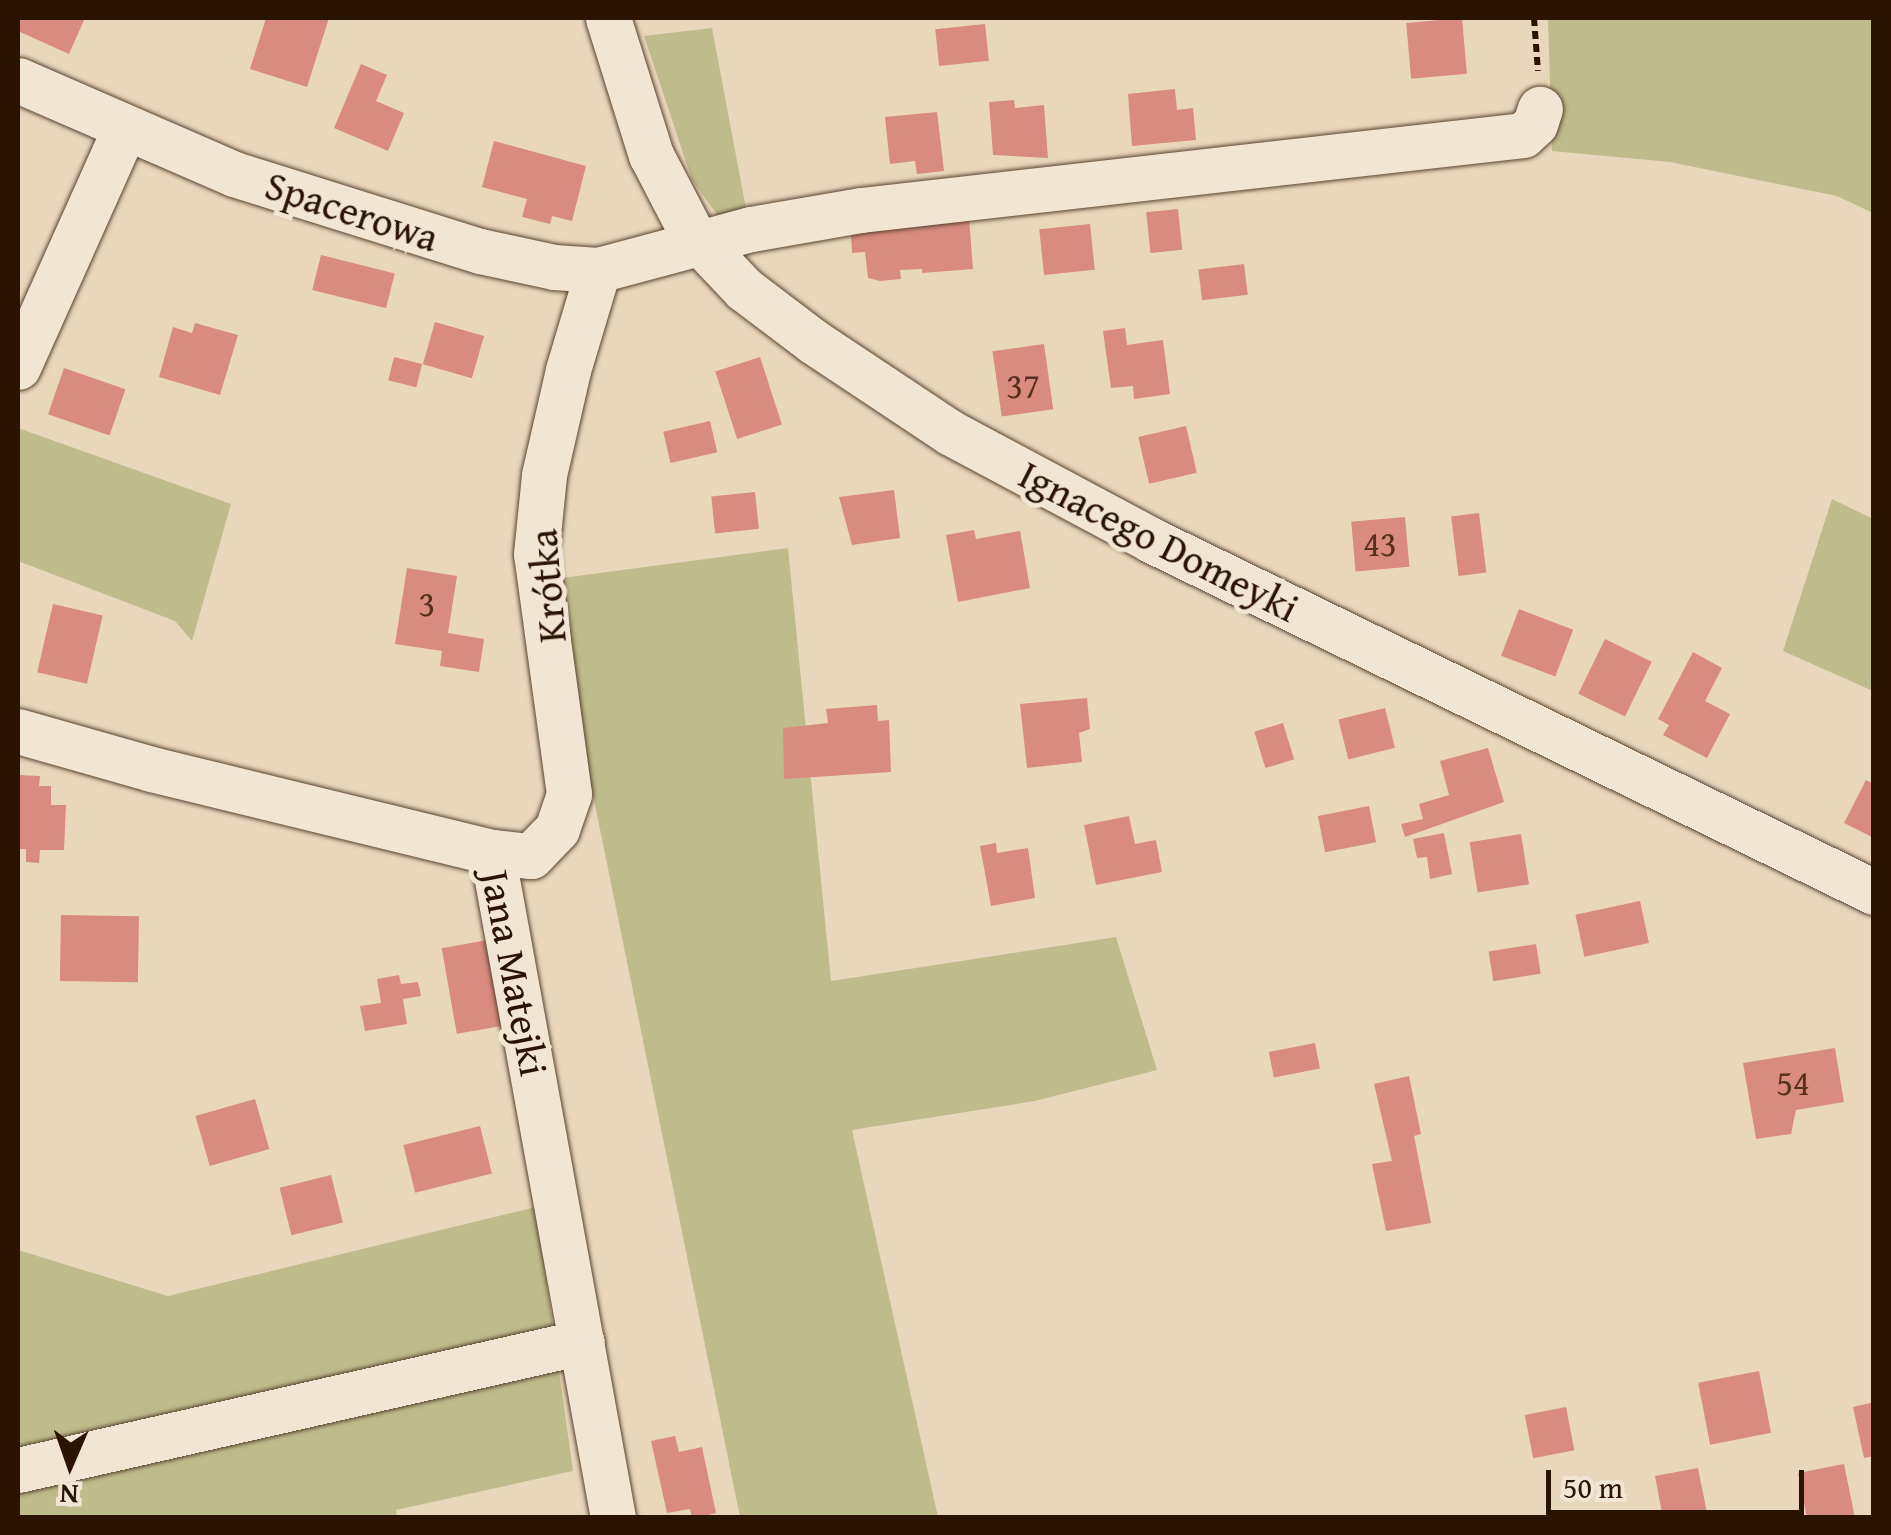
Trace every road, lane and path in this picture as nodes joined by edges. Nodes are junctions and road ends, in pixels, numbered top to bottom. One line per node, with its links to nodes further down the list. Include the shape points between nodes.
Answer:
1 (608, 18): 6 (street, Ignacego Domeyki, via 651,156)
2 (1534, 18): 4 (path)
3 (18, 80): 5 (street, Spacerowa)
4 (1540, 109): 6 (street, Spacerowa, via 1523,136 861,210)
5 (125, 128): 7 (street, Spacerowa, via 234,174 480,252); 8 (street)
6 (700, 245): 7 (street, Spacerowa); 11 (street, Ignacego Domeyki, via 800,331 951,433 1168,548)
7 (598, 270): 10 (street, Krótka, via 544,475 536,554 569,794 557,829 531,856)
8 (18, 367)
9 (18, 731): 10 (street, Jana Matejki)
10 (492, 852): 12 (street, Jana Matejki)
11 (1874, 892)
12 (582, 1342): 13 (street); 14 (street, Jana Matejki)
13 (18, 1470)
14 (613, 1518)

